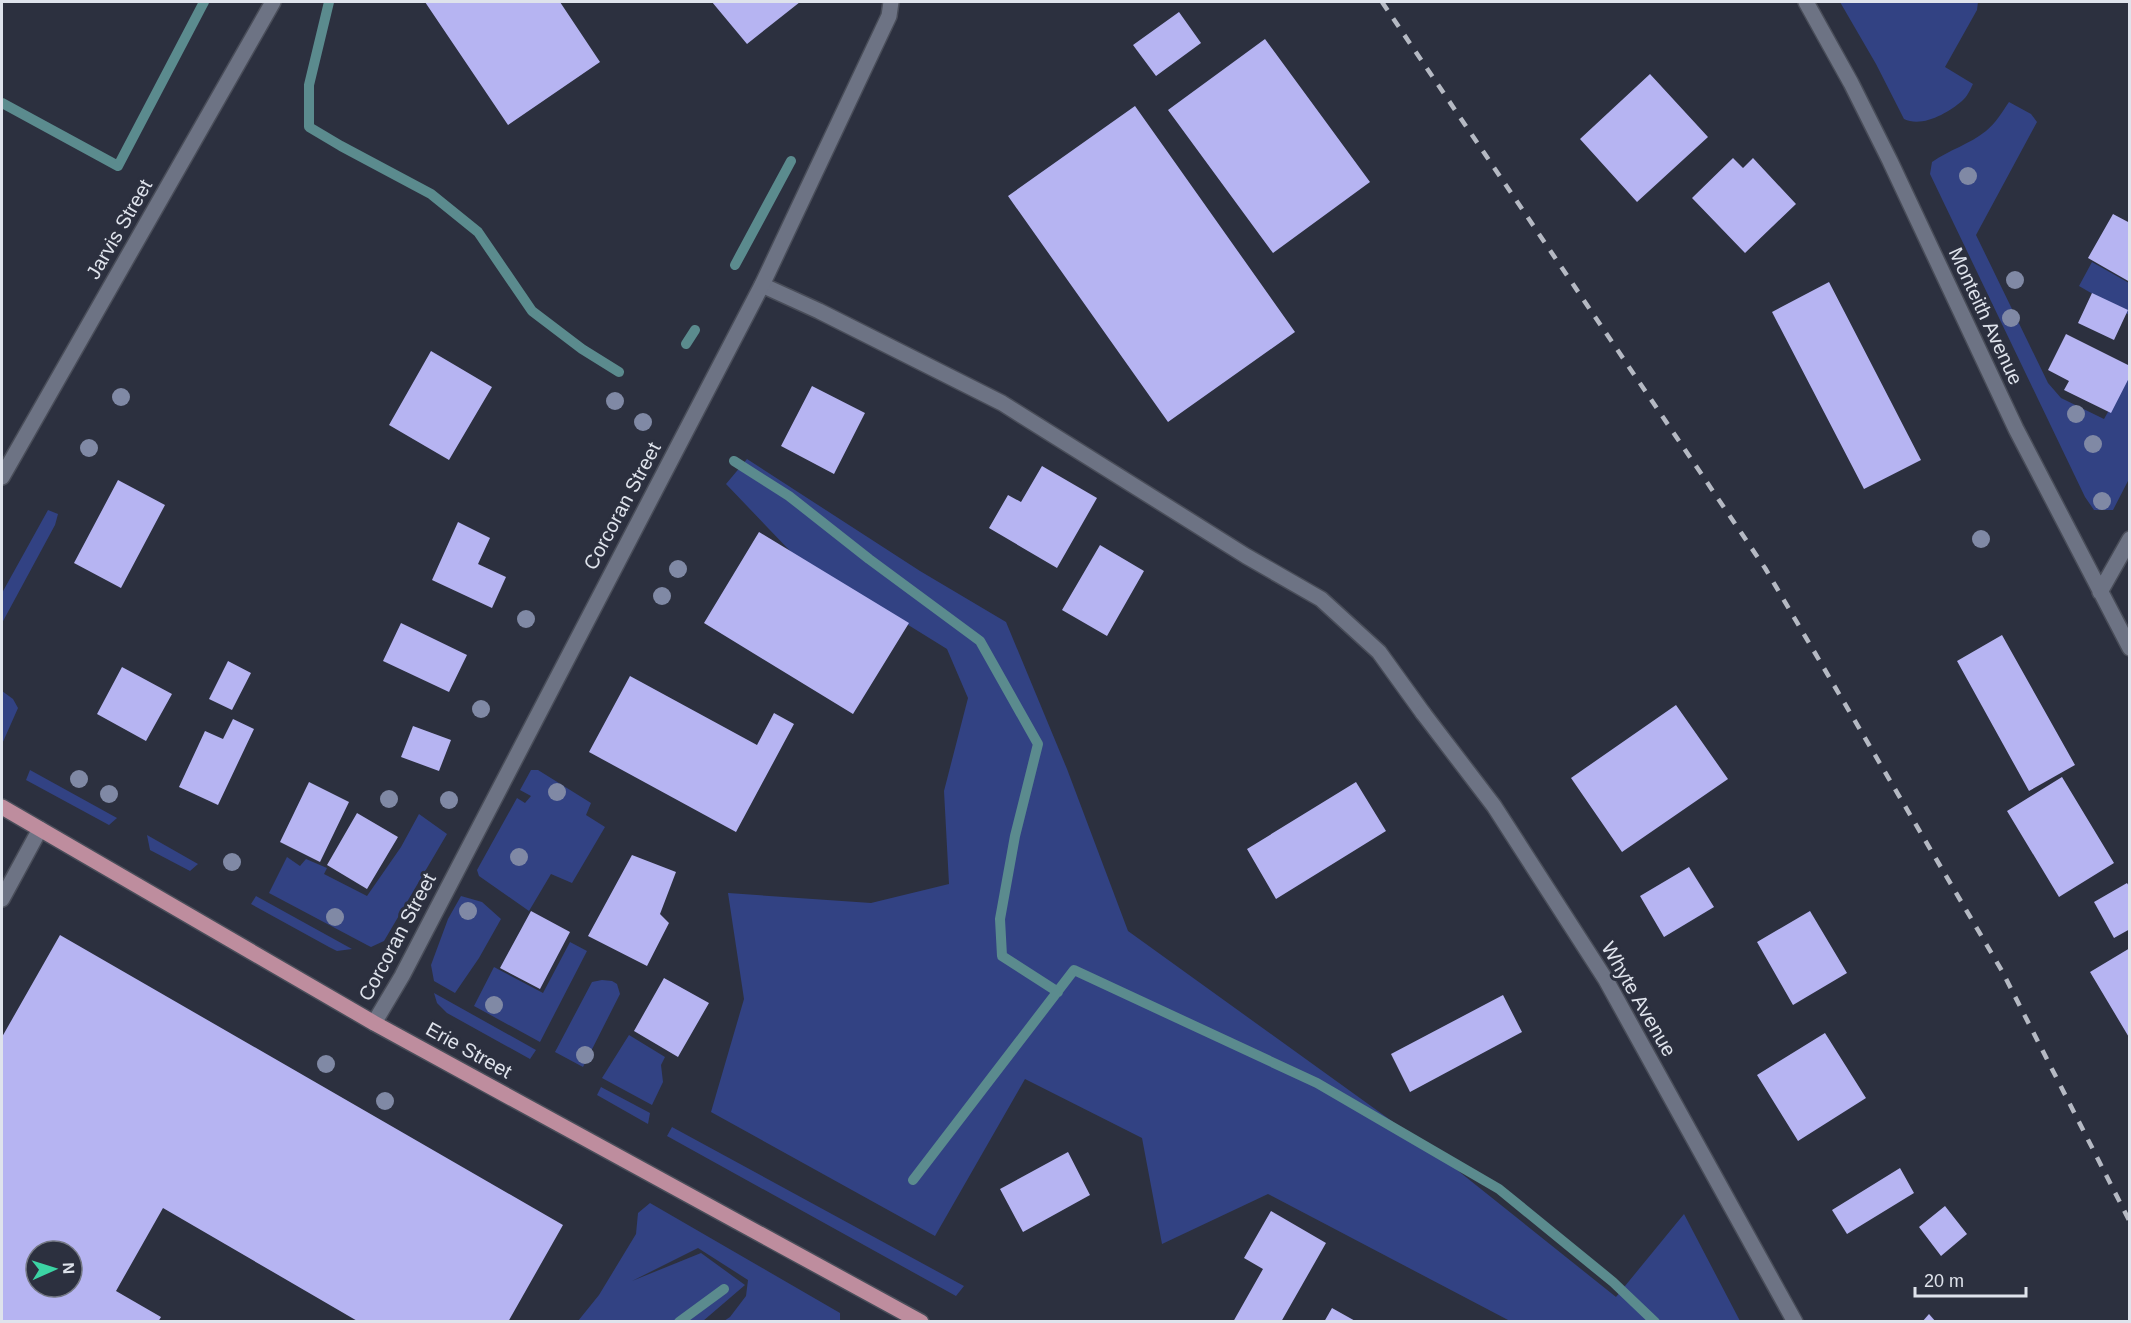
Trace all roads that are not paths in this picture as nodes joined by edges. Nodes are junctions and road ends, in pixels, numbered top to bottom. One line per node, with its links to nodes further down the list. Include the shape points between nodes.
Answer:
1 (273, 2): 5 (street, Jarvis Street)
2 (891, 2): 4 (street, Corcoran Street, via 889,16)
3 (1806, 2): 7 (street, Monteith Avenue, via 1890,161 2016,429)
4 (762, 285): 12 (street, Corcoran Street); 14 (street, Whyte Avenue, via 1002,403 1246,556 1322,599 1379,652 1494,806 1606,980)
5 (2, 477)
6 (2130, 539): 7 (street)
7 (2100, 592): 8 (street, Monteith Avenue)
8 (2130, 648)
9 (2, 807): 10 (main road, Erie Street)
10 (40, 829): 11 (street); 12 (main road, Erie Street)
11 (2, 899)
12 (374, 1023): 13 (main road, Erie Street)
13 (921, 1322)
14 (1795, 1322)

